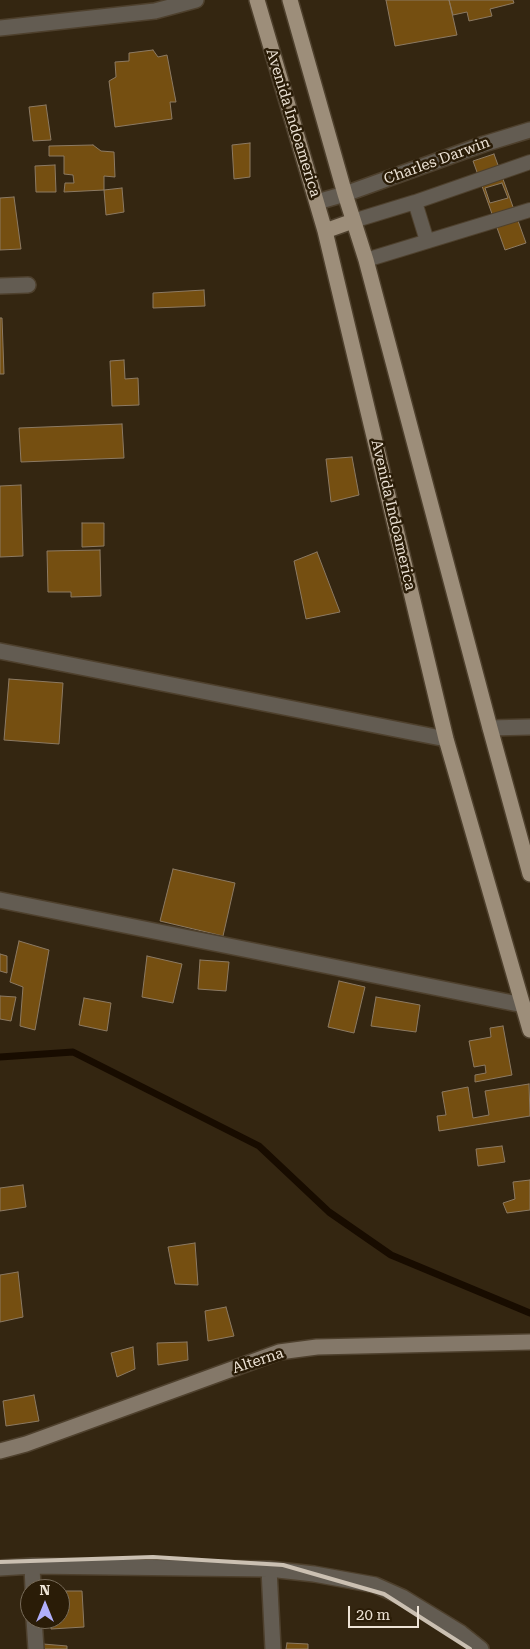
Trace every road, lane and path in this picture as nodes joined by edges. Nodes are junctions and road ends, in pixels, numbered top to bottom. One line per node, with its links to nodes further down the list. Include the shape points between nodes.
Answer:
1 (196, 0): 4 (street, via 155,11)
2 (257, 0): 8 (main road, Avenida Indoamerica)
3 (290, 0): 7 (main road, Avenida Indoamerica)
4 (0, 28)
5 (530, 130): 7 (street, Charles Darwin)
6 (530, 162): 9 (lane)
7 (345, 194): 8 (street, Charles Darwin); 11 (main road, Avenida Indoamerica)
8 (317, 202): 12 (main road, Avenida Indoamerica)
9 (415, 202): 11 (lane); 13 (lane)
10 (530, 210): 13 (lane)
11 (353, 221): 12 (main road); 14 (main road, Avenida Indoamerica)
12 (325, 231): 20 (main road, Avenida Indoamerica)
13 (428, 241): 14 (lane)
14 (366, 260): 19 (main road, Avenida Indoamerica)
15 (28, 285): 16 (street)
16 (0, 286)
17 (0, 651): 20 (street)
18 (530, 727): 19 (street)
19 (490, 728): 21 (main road, Avenida Indoamerica)
20 (446, 739): 23 (main road, Avenida Indoamerica)
21 (530, 874)
22 (0, 900): 23 (street)
23 (523, 1005): 24 (main road, Avenida Indoamerica)
24 (530, 1030)
25 (530, 1342): 26 (street, Alterna, via 317,1347 279,1352)
26 (0, 1451)
27 (32, 1566): 28 (street); 29 (street); 30 (street)
28 (0, 1568)
29 (268, 1569): 33 (street); 34 (street, via 375,1585 402,1597)
30 (33, 1579)
31 (35, 1629): 32 (street)
32 (36, 1649)
33 (273, 1649)
34 (481, 1649)

